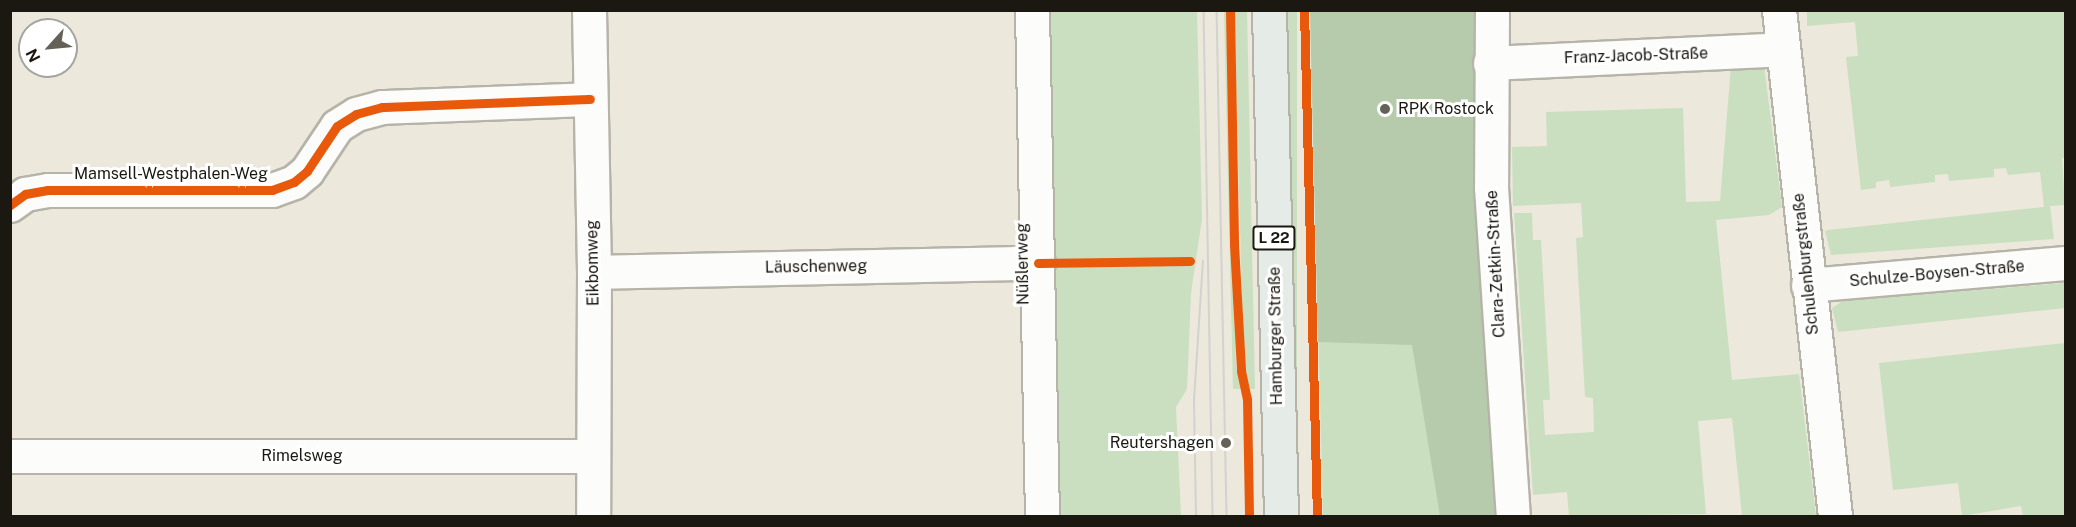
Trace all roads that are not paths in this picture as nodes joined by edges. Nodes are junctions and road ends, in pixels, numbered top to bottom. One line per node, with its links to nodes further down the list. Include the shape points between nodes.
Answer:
1 (589, 10): 8 (street, Eikbomweg)
2 (1032, 10): 10 (street, Nüßlerweg)
3 (1269, 10): 18 (main road, Hamburger Straße / L 22)
4 (1492, 10): 7 (street, Clara-Zetkin-Straße)
5 (1779, 10): 6 (street, Schulenburgstraße)
6 (1782, 49): 7 (street, Franz-Jacob-Straße); 13 (street, Schulenburgstraße)
7 (1490, 63): 19 (street, Clara-Zetkin-Straße, via 1491,197)
8 (590, 99): 9 (street, Mamsell-Westphalen-Weg, via 382,107 356,114 337,126 307,171 294,182 272,190 48,190 25,194); 12 (street, Eikbomweg)
9 (10, 205)
10 (1038, 263): 12 (street, Läuschenweg); 17 (street, Nüßlerweg)
11 (2066, 263): 13 (street, Schulze-Boysen-Straße)
12 (594, 272): 15 (street, Eikbomweg)
13 (1809, 285): 20 (street, Schulenburgstraße)
14 (10, 456): 15 (street, Rimelsweg)
15 (593, 456): 16 (street, Eikbomweg)
16 (593, 516)
17 (1042, 516)
18 (1281, 516)
19 (1513, 516)
20 (1835, 516)

